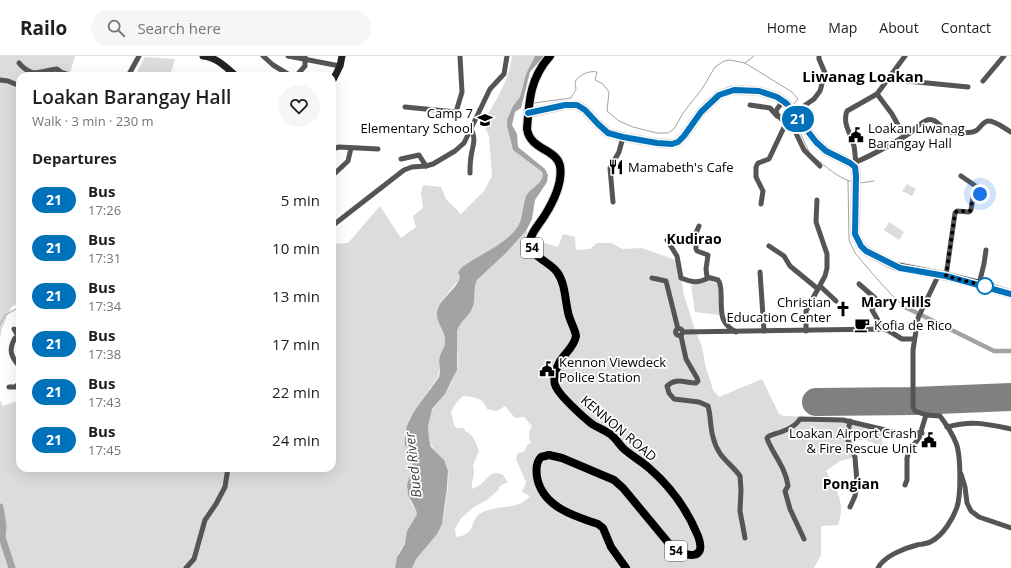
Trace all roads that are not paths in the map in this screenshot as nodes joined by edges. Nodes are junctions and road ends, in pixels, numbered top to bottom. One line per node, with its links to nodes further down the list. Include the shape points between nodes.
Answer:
1 (139, 56): 18 (street)
2 (203, 56): 19 (main road, via 214,59)
3 (263, 56): 20 (street)
4 (288, 56): 12 (street)
5 (342, 56): 14 (main road)
6 (460, 56): 31 (street, via 462,92 456,112)
7 (507, 56): 35 (street, via 504,74 490,89)
8 (550, 56): 32 (main road, KENNON ROAD / 54, via 542,64 532,85)
9 (819, 56): 33 (street, via 825,73 820,91 814,100)
10 (905, 56): 23 (street)
11 (1004, 56): 25 (street)
12 (306, 58): 14 (street); 21 (street, via 304,68)
13 (19, 63): 15 (street, via 24,70)
14 (340, 66): 22 (main road)
15 (30, 72)
16 (48, 72): 17 (street, via 57,69)
17 (61, 72)
18 (130, 72)
19 (231, 72)
20 (284, 72)
21 (300, 72)
22 (336, 74)
23 (891, 76): 27 (street, via 907,81); 28 (street)
24 (0, 80): 26 (street)
25 (983, 81)
26 (16, 84)
27 (968, 87)
28 (877, 94): 37 (street); 43 (street, via 846,111 844,117 854,147)
29 (785, 102): 33 (main road); 34 (street, via 776,113); 38 (main road, via 759,91 725,92 701,112 678,142 665,144)
30 (750, 105): 34 (street, via 770,108)
31 (405, 107)
32 (529, 110): 38 (main road, via 577,105 608,133); 91 (main road, KENNON ROAD / 54, via 528,136 553,156 560,167 555,196 530,239 530,245 536,254 557,272 576,336 574,344 556,366 556,388 586,419 614,436 623,448 648,467 672,491 683,505 700,543 700,551 693,556 677,551 614,480 562,458 548,455 541,457 537,464 537,472 539,486 545,497 565,511 603,528 611,547)
33 (793, 113): 43 (main road, via 826,151)
34 (784, 122): 45 (street, via 794,129 804,150); 51 (street, via 769,159 758,163 756,167 756,177 763,191)
35 (471, 129): 44 (street, via 460,148); 47 (street, via 474,141)
36 (1011, 132): 37 (street, via 990,121 971,132 949,132 936,121 929,119)
37 (904, 136): 43 (street)
38 (623, 137): 50 (street, via 619,152 610,168)
39 (336, 148): 40 (street)
40 (351, 148): 41 (street); 46 (street, via 348,161)
41 (378, 150)
42 (401, 159): 44 (street, via 420,155)
43 (855, 164): 58 (main road, via 855,234 861,246 895,266)
44 (426, 166): 52 (street, via 404,170)
45 (820, 166)
46 (336, 172)
47 (470, 173)
48 (961, 176): 58 (street, via 981,191 972,198 970,211 955,213)
49 (817, 200): 63 (street, via 816,222 827,254 825,276)
50 (613, 202)
51 (761, 204)
52 (336, 223)
53 (699, 226): 60 (street, via 696,249 708,255 706,269)
54 (667, 240): 60 (street, via 676,256 681,278 693,283)
55 (769, 246): 63 (street, via 784,256 790,266)
56 (986, 250): 62 (street)
57 (760, 272): 68 (street)
58 (942, 275): 62 (main road); 74 (street, via 918,318)
59 (652, 278): 72 (street, via 666,281 678,329 682,329)
60 (709, 278): 71 (street, via 720,282 724,322)
61 (859, 284): 67 (street, via 875,298 872,310)
62 (979, 284): 64 (main road)
63 (819, 287): 65 (street); 69 (street, via 806,311)
64 (1011, 294)
65 (836, 301)
66 (14, 329): 70 (street)
67 (883, 329): 69 (street); 74 (street, via 902,339)
68 (764, 331): 69 (street); 71 (street)
69 (806, 331)
70 (16, 332)
71 (738, 332): 72 (street)
72 (682, 334): 88 (street, via 686,358 698,381 676,381 668,384 667,390 674,399 699,402 708,406 712,436 718,451 740,476 740,511)
73 (16, 339): 75 (street, via 12,344 11,353)
74 (914, 339): 78 (street, via 913,407 915,411)
75 (16, 362)
76 (16, 386): 77 (street)
77 (9, 387)
78 (926, 415): 80 (street, via 940,416); 82 (street)
79 (850, 421): 82 (street, via 898,433); 86 (street, via 847,438 855,457 856,483 855,496); 89 (street, via 800,419 796,424 767,438 788,478 786,498)
80 (947, 427): 81 (street, via 969,422); 83 (street, via 956,443)
81 (1011, 429)
82 (922, 433): 85 (street, via 909,451)
83 (960, 470): 87 (street, via 971,511 979,517); 92 (street, via 957,507 942,532 931,542 902,550 884,560)
84 (227, 472): 90 (street, via 225,487 205,520 194,559)
85 (905, 484)
86 (850, 507)
87 (1011, 528)
88 (745, 538)
89 (804, 539)
90 (186, 568)
91 (626, 568)
92 (878, 568)

